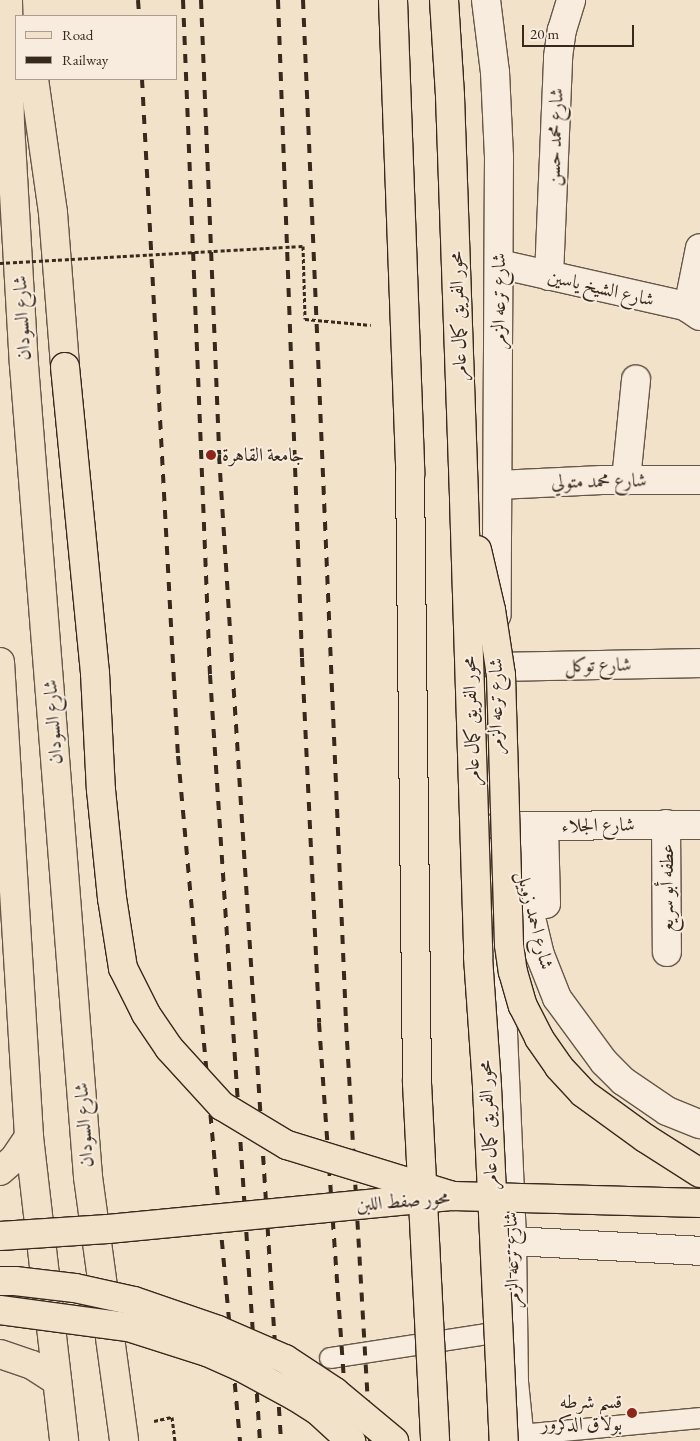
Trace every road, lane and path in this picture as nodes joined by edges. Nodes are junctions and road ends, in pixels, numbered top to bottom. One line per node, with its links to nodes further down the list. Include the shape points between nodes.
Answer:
1 (393, 0): 51 (main road, bridge, via 410,473 417,1083)
2 (444, 0): 17 (main road, محور الفريق كمال عامر, bridge)
3 (486, 0): 9 (street, شارع ترعه الزمر, via 496,91)
4 (571, 0): 10 (street, شارع محمد حسن, via 558,57)
5 (11, 22): 47 (main road, شارع السودان, via 10,124 24,364 88,1167)
6 (34, 80): 31 (main road, bridge, via 53,214 95,672 100,790 123,968 146,1014 169,1048 222,1106 288,1145)
7 (699, 260): 11 (street)
8 (0, 263): 12 (path, bridge, via 303,246)
9 (499, 264): 10 (street, شارع الشيخ ياسين); 16 (street, شارع ترعه الزمر)
10 (549, 276): 11 (street, شارع الشيخ ياسين)
11 (694, 312)
12 (305, 319)
13 (636, 379): 14 (street)
14 (626, 480): 15 (street, شارع محمد متولي); 16 (street, شارع محمد متولي)
15 (700, 480)
16 (498, 485): 20 (street, شارع ترعه الزمر)
17 (464, 499): 30 (main road, bridge, via 491,610 501,675 509,945 523,1006 559,1068 583,1093); 45 (main road, محور الفريق كمال عامر, bridge, via 478,957)
18 (0, 662): 28 (main road)
19 (700, 663): 20 (street, شارع توكل)
20 (497, 667): 23 (street, شارع ترعه الزمر)
21 (666, 824): 22 (street, شارع الجلاء); 24 (street, شارع الجلاء); 26 (street, عطفه أبو سريع)
22 (700, 824)
23 (506, 826): 24 (street, شارع الجلاء); 27 (street, شارع احمد زويل, via 540,955 557,998 604,1062 623,1081 667,1111); 34 (street, شارع ترعه الزمر)
24 (544, 826): 25 (street)
25 (546, 904)
26 (667, 952)
27 (700, 1124)
28 (29, 1137): 29 (main road, via 14,1159); 41 (main road)
29 (0, 1171)
30 (700, 1173)
31 (453, 1196): 32 (main road, محور صفط اللبن, bridge); 33 (main road, محور صفط اللبن, bridge, via 108,1229)
32 (700, 1203)
33 (0, 1236)
34 (512, 1241): 35 (street); 38 (street, شارع ترعه الزمر)
35 (700, 1251)
36 (0, 1281): 50 (main road, bridge, via 75,1288 134,1301 225,1333 285,1359 315,1378)
37 (0, 1310): 49 (main road, bridge, via 128,1327 207,1352 296,1397 318,1411)
38 (515, 1330): 40 (lane); 45 (street, شارع ترعه الزمر)
39 (0, 1354): 41 (main road, via 32,1364)
40 (330, 1358)
41 (57, 1381): 46 (main road)
42 (172, 1417): 48 (path)
43 (700, 1418): 44 (lane)
44 (647, 1432): 45 (lane)
45 (515, 1439)
46 (64, 1441)
47 (124, 1441)
48 (175, 1441)
49 (351, 1441)
50 (394, 1441)
51 (435, 1441)

